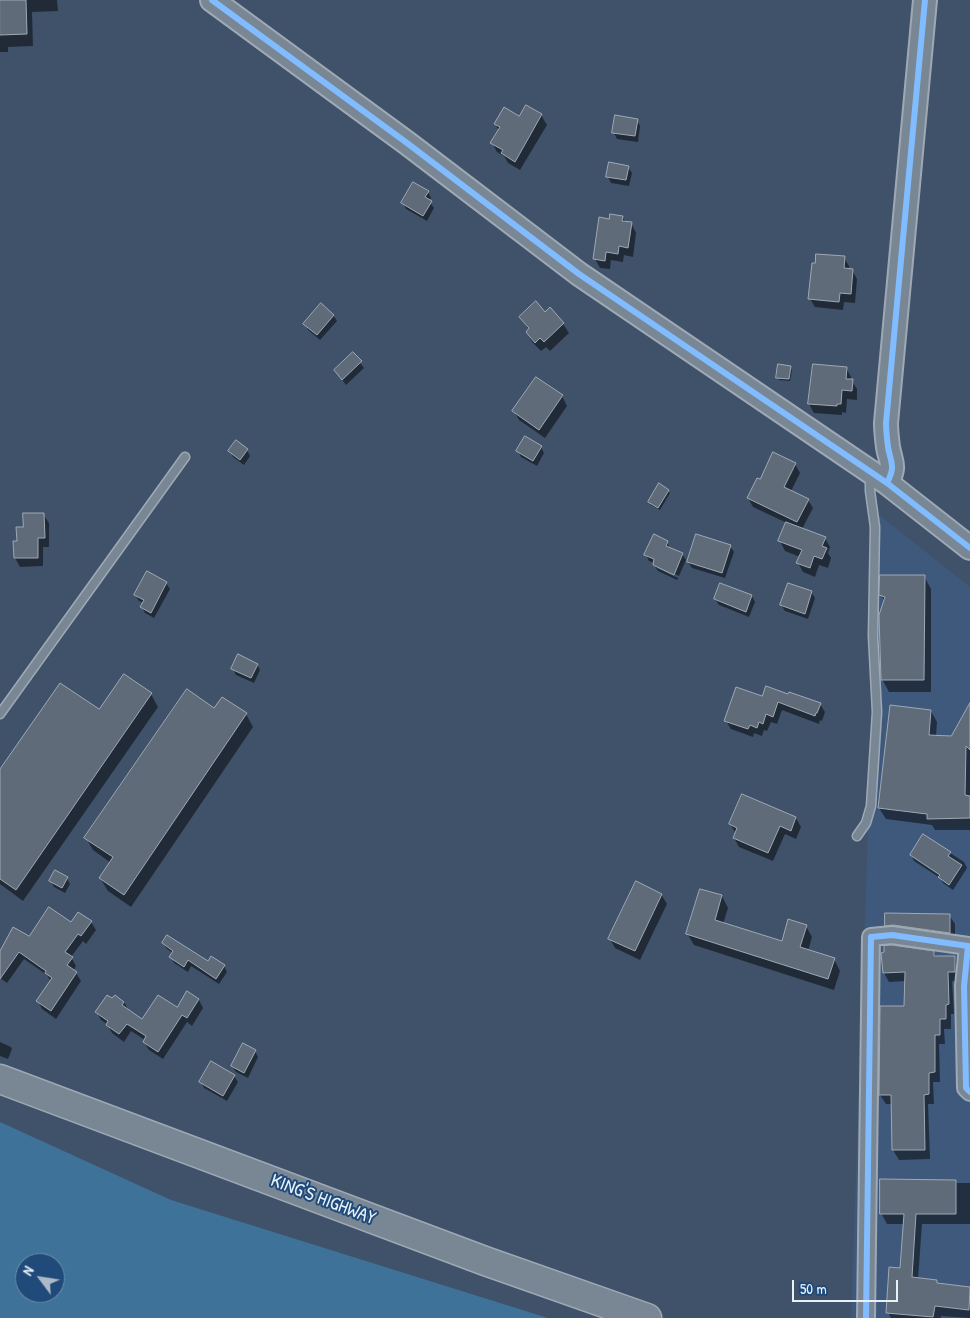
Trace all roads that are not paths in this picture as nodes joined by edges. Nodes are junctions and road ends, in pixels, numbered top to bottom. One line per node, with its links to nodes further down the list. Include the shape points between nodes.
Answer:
1 (212, 0): 4 (street, via 579,274)
2 (925, 0): 4 (street, via 886,423 892,474)
3 (185, 457): 6 (lane)
4 (881, 478): 5 (street); 7 (lane, via 870,483 875,527 873,636 876,712 870,806 866,823)
5 (970, 548)
6 (0, 714)
7 (857, 836)
8 (0, 1079): 10 (highway, KING'S HIGHWAY, via 485,1261)
9 (970, 1092): 11 (street, via 966,1088 964,986 968,946 892,935 871,937)
10 (647, 1318)
11 (866, 1318)

